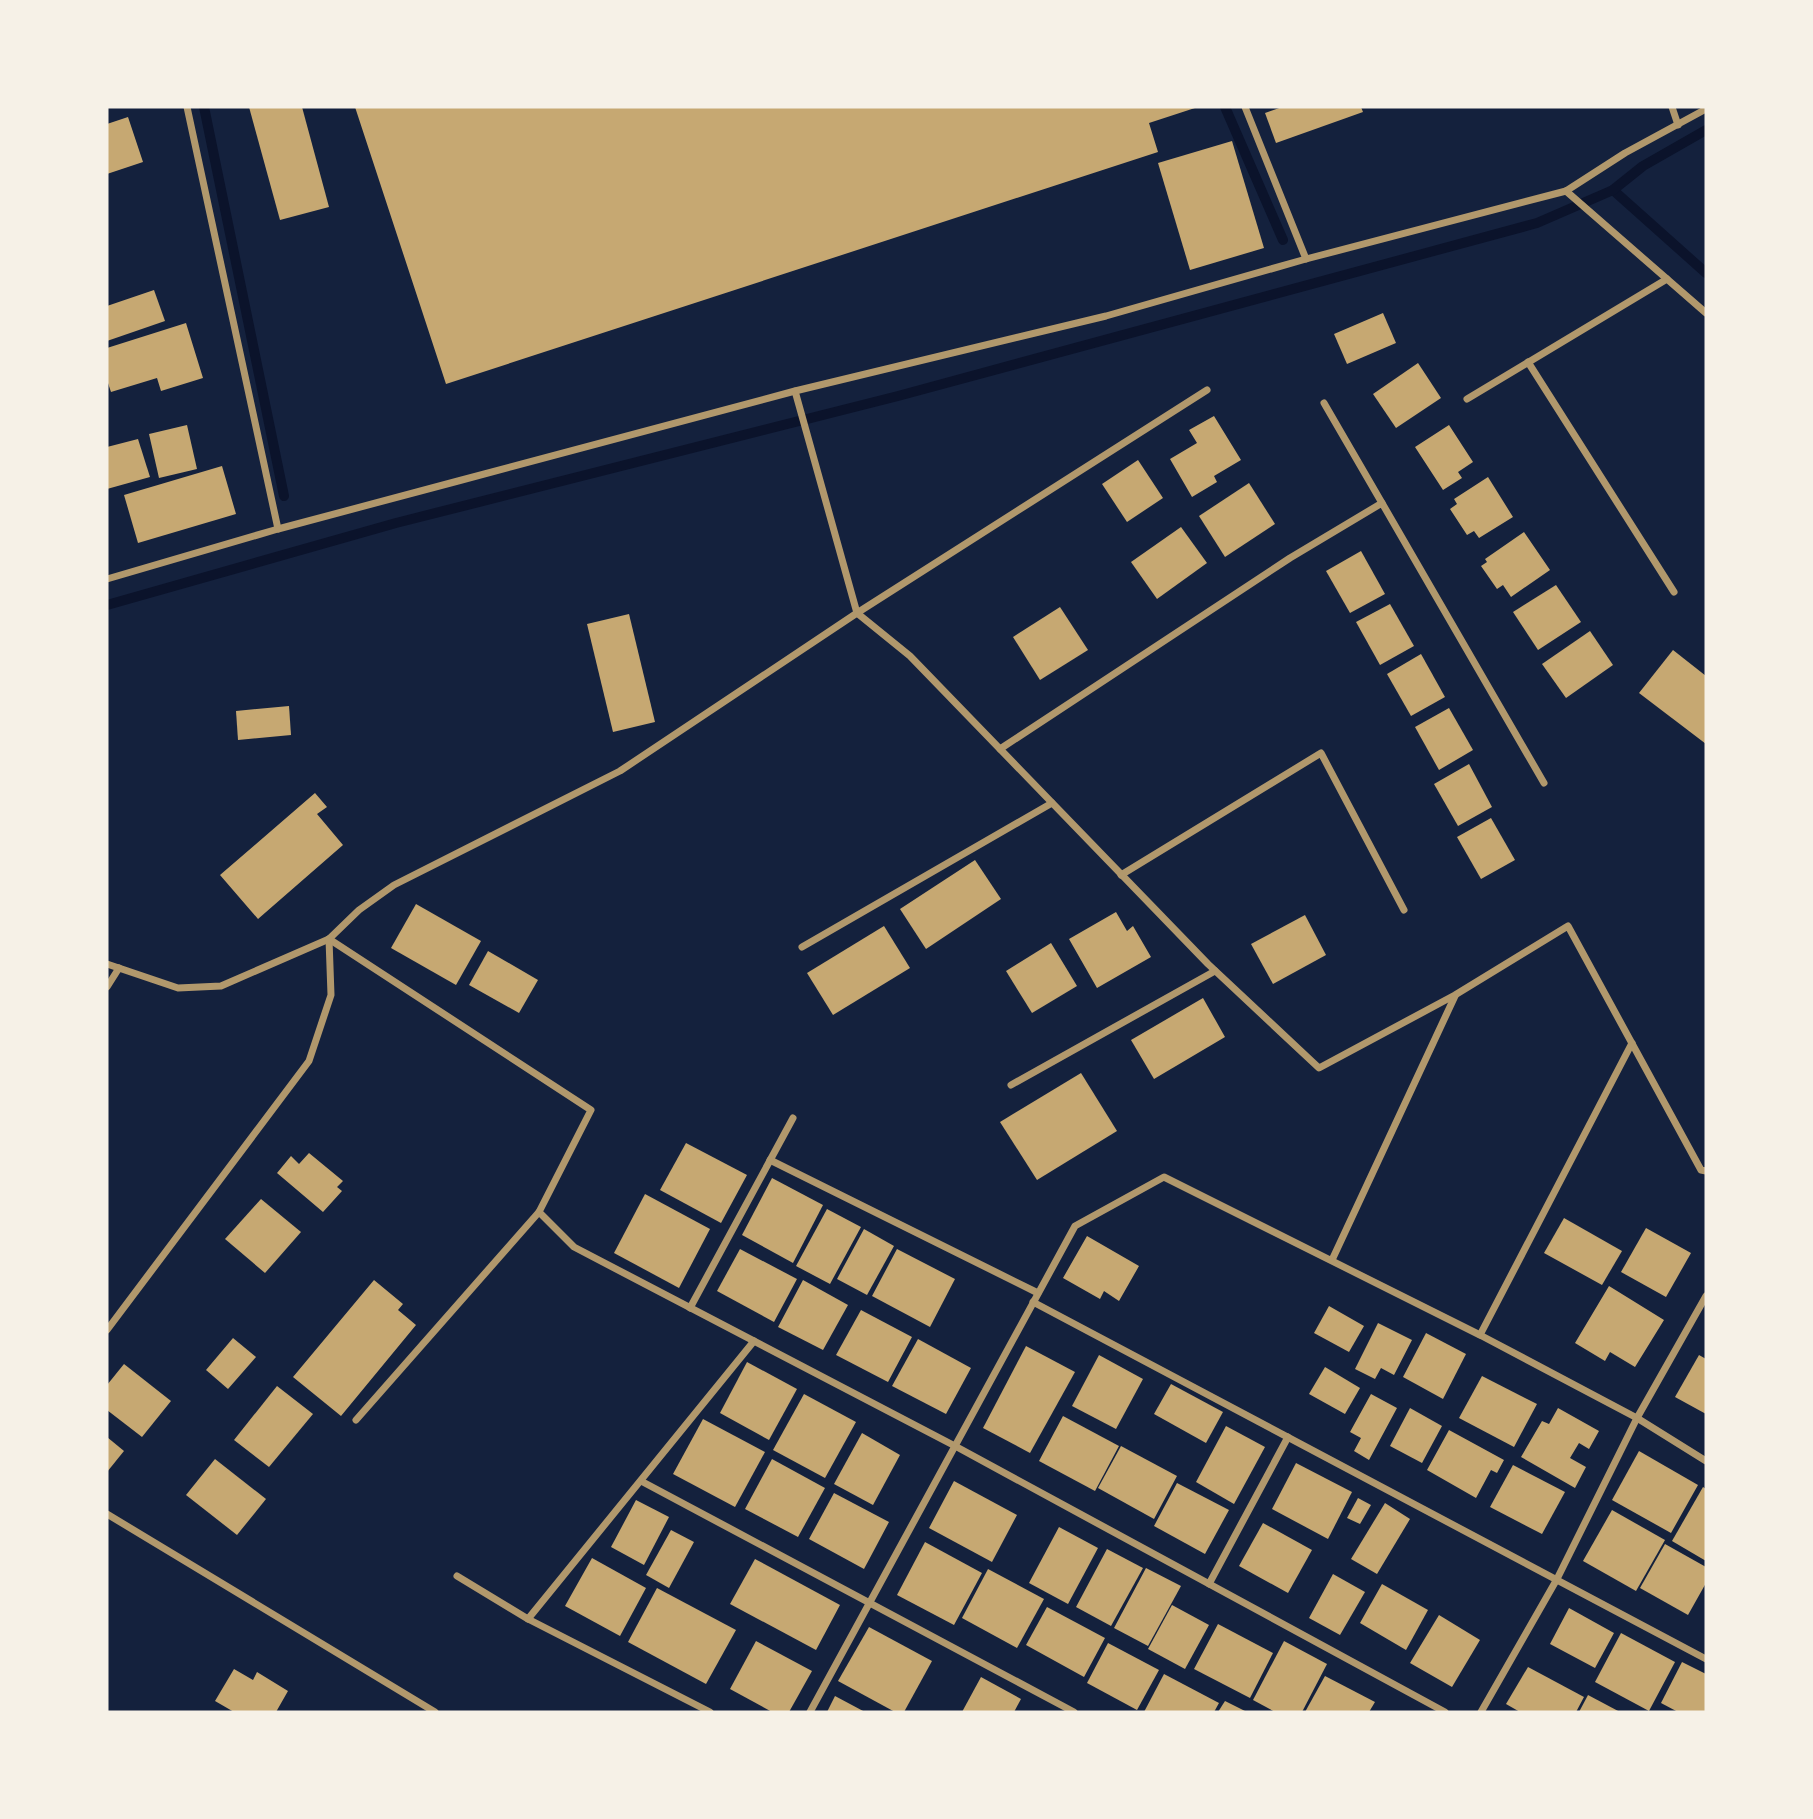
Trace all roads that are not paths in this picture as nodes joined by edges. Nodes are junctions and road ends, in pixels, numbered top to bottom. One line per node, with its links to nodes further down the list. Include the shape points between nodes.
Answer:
1 (187, 107): 16 (street)
2 (1245, 107): 7 (street)
3 (1672, 107): 5 (street)
4 (1706, 109): 5 (street)
5 (1678, 125): 6 (street)
6 (1567, 192): 7 (street); 8 (street)
7 (1306, 259): 12 (street, via 1106,316)
8 (1667, 279): 9 (street); 10 (street)
9 (1706, 313)
10 (1528, 362): 13 (street); 18 (street)
11 (1208, 390): 19 (street)
12 (795, 391): 16 (street); 19 (street)
13 (1467, 399)
14 (1324, 403): 15 (street)
15 (1382, 503): 20 (street); 21 (street)
16 (278, 529): 17 (street)
17 (107, 579)
18 (1674, 592)
19 (857, 613): 20 (street, via 910,656); 25 (street, via 620,771 394,885)
20 (1000, 749): 22 (street)
21 (1544, 783)
22 (1052, 803): 23 (street); 26 (street)
23 (1121, 875): 24 (street, via 1321,753); 29 (street)
24 (1404, 910)
25 (329, 939): 28 (street, via 221,986 178,988); 37 (street, via 591,1110); 43 (street, via 331,995 309,1061)
26 (802, 947)
27 (107, 964): 28 (street)
28 (119, 968): 30 (street)
29 (1215, 971): 31 (street, via 1319,1068); 33 (street)
30 (107, 987)
31 (1455, 995): 32 (street, via 1568,926); 38 (street)
32 (1632, 1043): 36 (street, via 1701,1170); 44 (street)
33 (1011, 1085)
34 (793, 1118): 35 (street)
35 (770, 1160): 39 (street); 42 (street)
36 (1706, 1171)
37 (539, 1212): 42 (street, via 574,1248); 47 (street)
38 (1332, 1260): 39 (street, via 1164,1177 1075,1226); 44 (street)
39 (1038, 1293): 41 (street)
40 (1706, 1296): 46 (street)
41 (1033, 1302): 48 (street); 49 (street)
42 (690, 1308): 45 (street)
43 (107, 1330)
44 (1480, 1335): 46 (street)
45 (754, 1341): 49 (street); 51 (street)
46 (1637, 1418): 50 (street); 54 (street)
47 (356, 1420)
48 (1289, 1437): 54 (street); 55 (street)
49 (955, 1446): 55 (street); 56 (street)
50 (1706, 1461)
51 (641, 1481): 56 (street); 57 (street)
52 (107, 1514): 59 (street)
53 (457, 1576): 57 (street)
54 (1557, 1579): 58 (street); 64 (street)
55 (1209, 1584): 63 (street)
56 (870, 1602): 61 (street); 62 (street)
57 (528, 1619): 60 (street)
58 (1706, 1659)
59 (435, 1712)
60 (710, 1712)
61 (810, 1712)
62 (1074, 1712)
63 (1445, 1712)
64 (1482, 1712)

